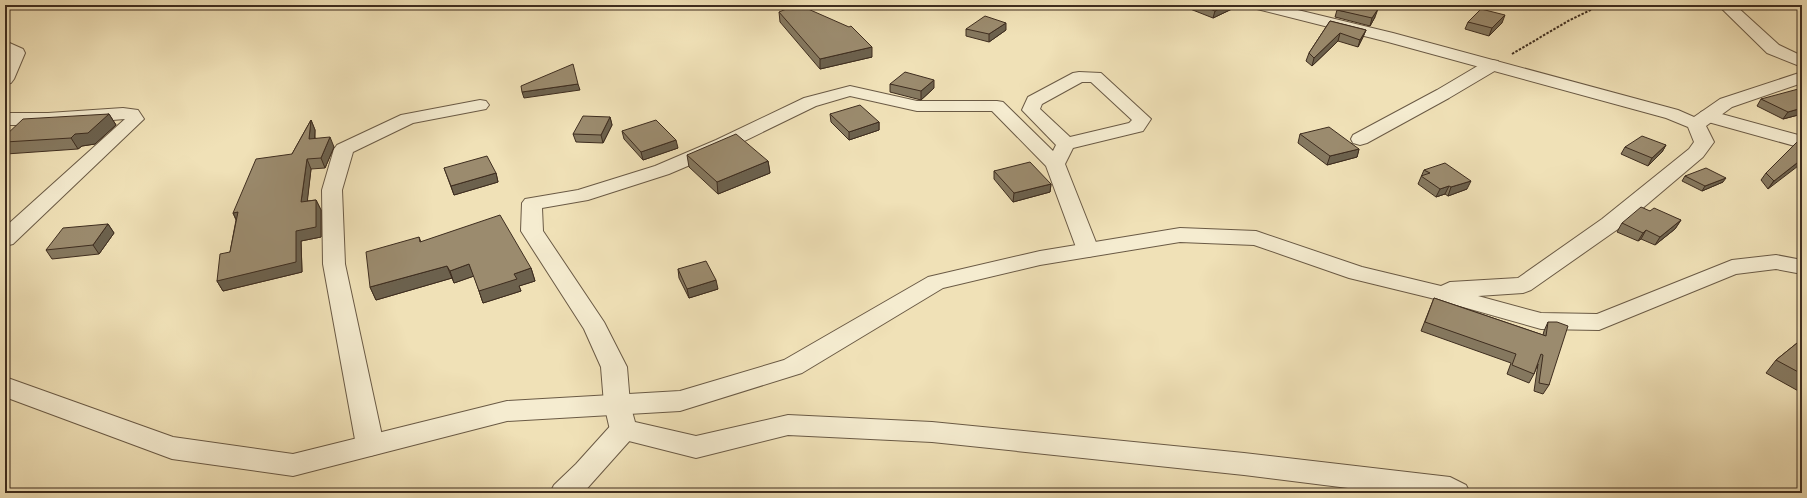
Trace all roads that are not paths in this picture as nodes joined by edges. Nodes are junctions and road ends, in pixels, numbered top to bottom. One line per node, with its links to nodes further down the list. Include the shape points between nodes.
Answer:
1 (1258, 5): 5 (street)
2 (1726, 5): 4 (street, via 1773,49)
3 (5, 46): 7 (street, via 17,53)
4 (1802, 62)
5 (1492, 65): 10 (street); 11 (street)
6 (1802, 77): 10 (street, via 1726,103)
7 (5, 79)
8 (480, 105): 21 (street, via 408,119 344,149 332,190 334,264)
9 (5, 119): 15 (street, via 48,119 123,113 132,114 135,120)
10 (1702, 120): 12 (street); 18 (street, via 1704,142 1696,153 1610,224 1524,285)
11 (1360, 139)
12 (1802, 142)
13 (1066, 144): 13 (street, via 1136,127 1142,119 1096,77 1079,77 1034,101 1031,110); 14 (street)
14 (1055, 164): 16 (street); 20 (street, via 996,106 917,106 850,91 810,102 662,170 581,196 532,203 532,231 595,328 614,367)
15 (5, 239)
16 (1088, 250): 18 (street, via 1180,235 1256,238 1357,273); 20 (street, via 1040,258 936,282 793,367)
17 (1802, 266): 18 (street, via 1776,262 1732,267 1599,322 1541,321)
18 (1432, 291)
19 (5, 387): 21 (street, via 172,448 293,465)
20 (620, 417): 21 (street, via 508,411); 22 (street, via 586,472); 23 (street, via 696,447 788,425 932,432 1252,465 1450,489)
21 (370, 446)
22 (564, 493)
23 (1456, 493)

